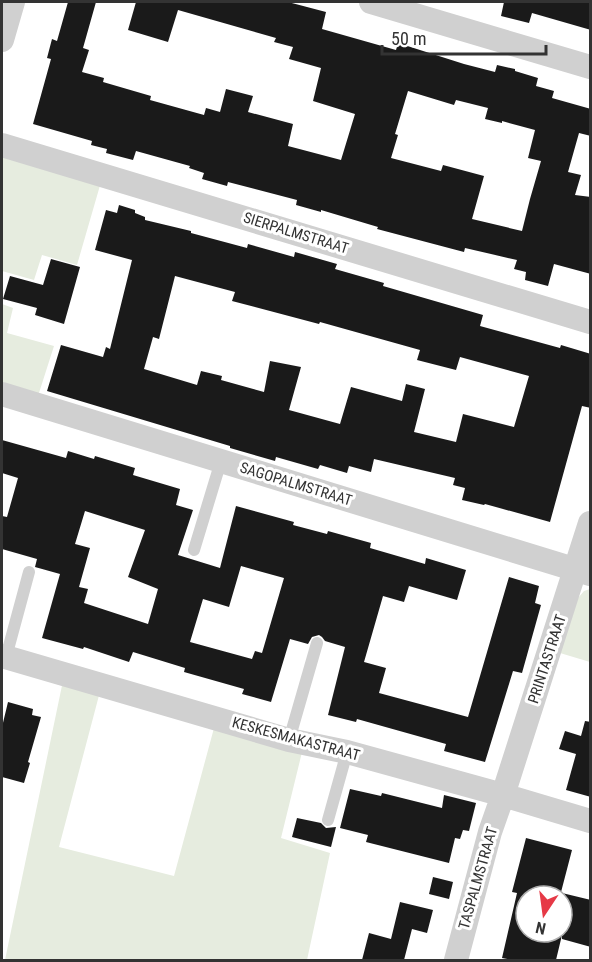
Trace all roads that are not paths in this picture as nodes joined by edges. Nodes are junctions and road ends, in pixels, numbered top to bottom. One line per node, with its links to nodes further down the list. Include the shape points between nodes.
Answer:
1 (13, 2): 3 (street)
2 (371, 2): 4 (street)
3 (2, 40)
4 (591, 68)
5 (2, 145): 6 (street, SIERPALMSTRAAT)
6 (591, 322)
7 (2, 394): 8 (street, SAGOPALMSTRAAT)
8 (221, 461): 10 (lane); 12 (street, SAGOPALMSTRAAT)
9 (591, 523): 12 (street, PRINTASTRAAT)
10 (194, 549)
11 (29, 572): 14 (lane)
12 (583, 572): 17 (street, PRINTASTRAAT)
13 (317, 643): 15 (lane)
14 (4, 656): 15 (street, KESKESMAKASTRAAT)
15 (289, 740): 16 (street, KESKESMAKASTRAAT)
16 (347, 752): 17 (street, KESKESMAKASTRAAT); 18 (lane)
17 (503, 795): 19 (street, KESKESMAKASTRAAT); 20 (street, TASPALMSTRAAT)
18 (328, 820)
19 (591, 821)
20 (456, 960)

